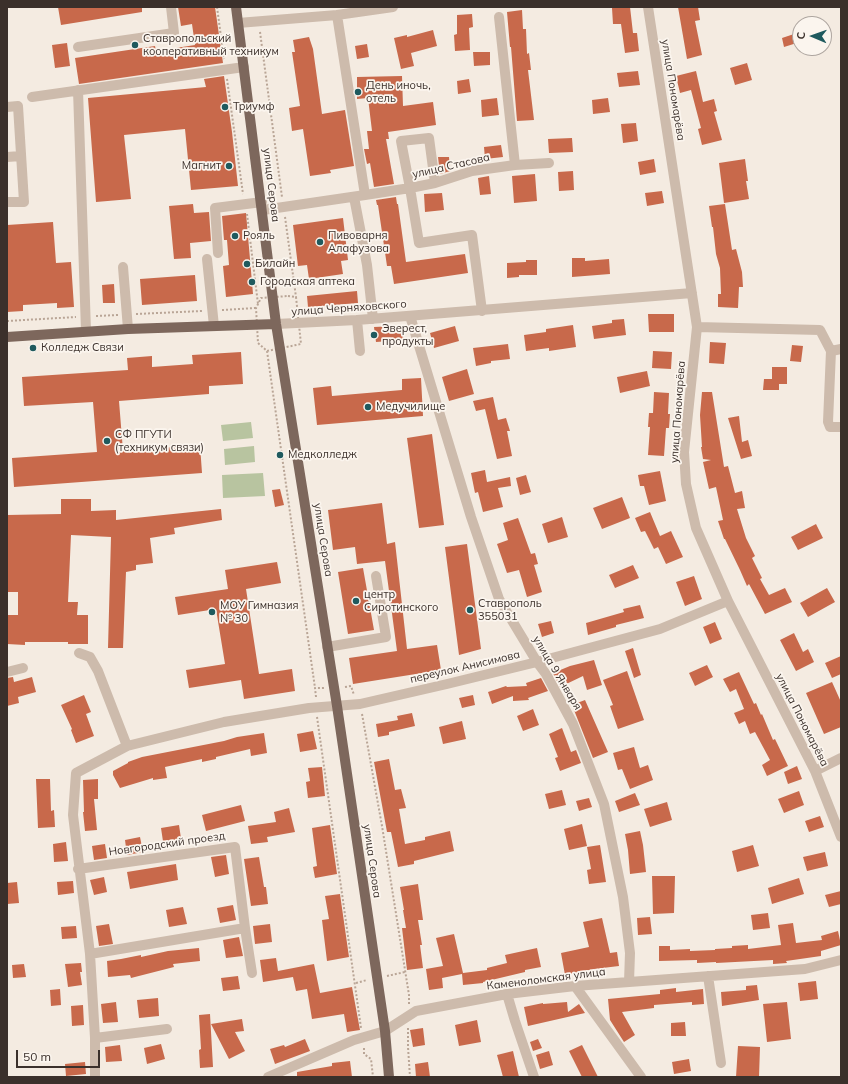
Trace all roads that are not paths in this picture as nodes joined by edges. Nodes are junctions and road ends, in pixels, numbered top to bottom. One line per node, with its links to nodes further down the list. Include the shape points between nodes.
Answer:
1 (171, 7): 8 (street, via 174,33)
2 (236, 7): 7 (main road, улица Серова)
3 (393, 7): 5 (street)
4 (648, 7): 26 (street, улица Пономарёва)
5 (337, 15): 7 (street); 19 (street)
6 (499, 17): 16 (street)
7 (238, 23): 9 (main road, улица Серова)
8 (78, 47)
9 (244, 67): 10 (street); 22 (main road, улица Серова)
10 (78, 90): 11 (street); 35 (street)
11 (32, 97)
12 (7, 107): 13 (street, via 18,106)
13 (21, 156): 14 (street); 21 (street, via 24,202)
14 (7, 157)
15 (549, 163): 16 (street, улица Стасова)
16 (515, 165): 17 (street, улица Стасова, via 472,171)
17 (435, 183): 18 (street, улица Стасова); 18 (street, via 429,138 401,141)
18 (410, 188): 19 (street); 27 (street, улица Стасова, via 419,243 472,235)
19 (365, 195): 20 (street)
20 (354, 197): 22 (street, via 284,207); 29 (street, via 367,265)
21 (7, 202)
22 (262, 206): 23 (street, via 244,204 215,208); 31 (main road, улица Серова)
23 (218, 253)
24 (207, 259): 32 (street)
25 (123, 267): 34 (street)
26 (692, 293): 27 (street, улица Черняховского); 33 (street, улица Пономарёва)
27 (482, 311): 28 (street, улица Черняховского)
28 (410, 316): 29 (street, улица Черняховского); 44 (street, улица 9 Января, via 471,517 499,599)
29 (373, 319): 30 (street, улица Черняховского)
30 (357, 320): 31 (street, улица Черняховского); 38 (street)
31 (276, 324): 32 (main road, улица Черняховского); 42 (main road, улица Серова)
32 (214, 326): 34 (main road, улица Черняховского)
33 (697, 327): 37 (street, via 820,330); 41 (street, улица Пономарёва, via 684,452 686,484 696,528)
34 (128, 329): 35 (main road, улица Черняховского)
35 (86, 332): 36 (main road, улица Черняховского)
36 (7, 337)
37 (836, 350): 39 (street, via 828,422 830,426)
38 (360, 351)
39 (841, 427)
40 (376, 576): 42 (street, via 386,637)
41 (728, 601): 44 (street, переулок Анисимова, via 660,629); 50 (street, улица Пономарёва)
42 (327, 647): 47 (main road, улица Серова)
43 (79, 653): 48 (street, via 90,657 98,671)
44 (537, 662): 47 (street, переулок Анисимова, via 360,704); 58 (street, улица 9 Января, via 573,724 604,804 623,897 630,953)
45 (23, 668): 46 (street)
46 (7, 672)
47 (337, 706): 48 (street, переулок Анисимова, via 224,722); 62 (main road, улица Серова)
48 (127, 746): 52 (street, переулок Анисимова, via 76,773 73,815)
49 (841, 758): 50 (street)
50 (815, 771): 51 (street, улица Пономарёва)
51 (841, 837)
52 (78, 869): 53 (street, Новгородский проезд, via 235,847); 54 (street)
53 (246, 928): 54 (street); 56 (street)
54 (90, 954): 63 (street)
55 (841, 960): 57 (street, Каменоломская улица, via 805,969)
56 (252, 973)
57 (708, 976): 58 (street, Каменоломская улица); 64 (street)
58 (629, 982): 59 (street, Каменоломская улица)
59 (576, 986): 60 (street, Каменоломская улица); 69 (street)
60 (507, 994): 62 (street, Каменоломская улица, via 416,1011); 68 (street)
61 (167, 1029): 63 (street)
62 (385, 1031): 66 (street, Каменоломская улица, via 354,1040); 67 (main road, улица Серова)
63 (95, 1038): 65 (street)
64 (721, 1063)
65 (95, 1077)
66 (268, 1077)
67 (389, 1077)
68 (534, 1077)
69 (641, 1077)

